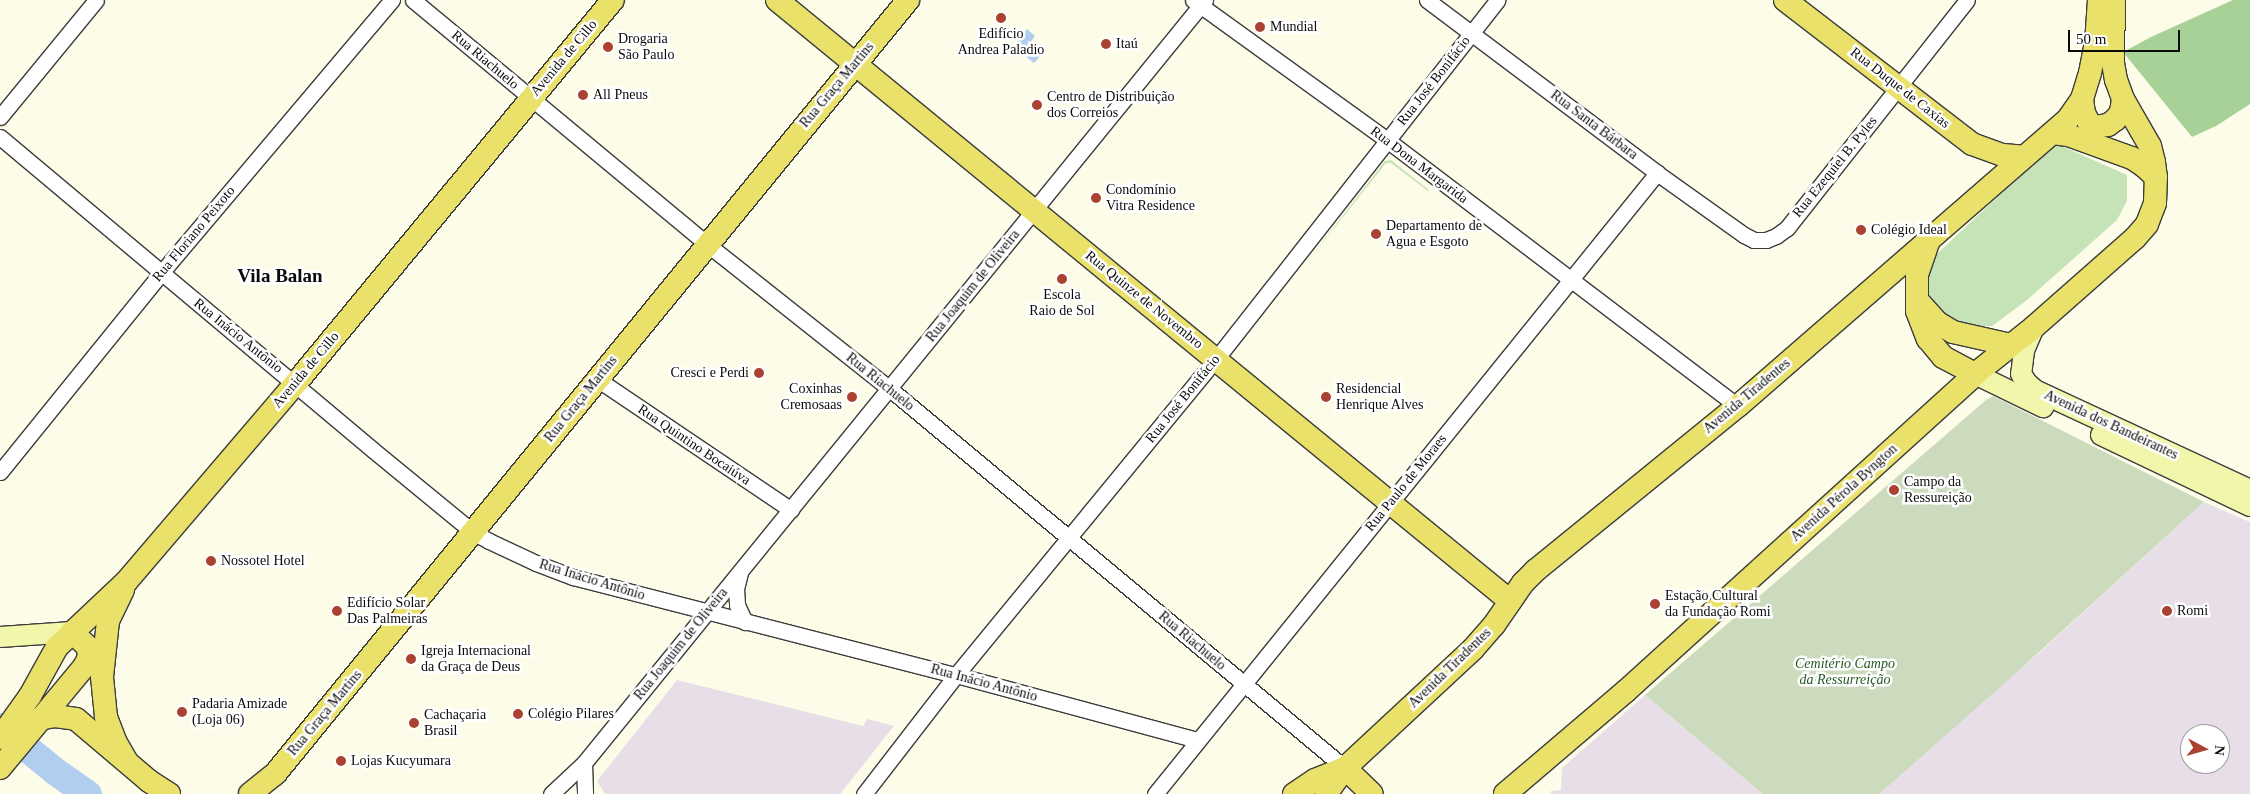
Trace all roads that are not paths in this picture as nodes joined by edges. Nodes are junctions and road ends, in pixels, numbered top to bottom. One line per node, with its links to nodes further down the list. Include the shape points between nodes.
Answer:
1 (96, 0): 20 (street)
2 (392, 0): 31 (street, Rua Floriano Peixoto)
3 (413, 0): 17 (street, Rua Riachuelo)
4 (613, 0): 17 (main road, Avenida de Cillo)
5 (777, 0): 15 (main road, Rua Quinze de Novembro)
6 (908, 0): 15 (main road, Rua Graça Martins)
7 (1427, 0): 14 (street, Rua Santa Bárbara)
8 (1497, 0): 14 (street, Rua José Bonifácio)
9 (1786, 0): 16 (main road, Rua Duque de Caxias)
10 (1967, 0): 16 (street, Rua Ezequiel B. Pyles)
11 (2099, 0): 18 (main road, Avenida Tiradentes, via 2096,43)
12 (2114, 0): 19 (main road, via 2113,63)
13 (1199, 2): 23 (street, Rua Dona Margarida); 27 (street, Rua Joaquim de Oliveira)
14 (1472, 32): 23 (street, Rua José Bonifácio); 25 (street, Rua Santa Bárbara)
15 (855, 64): 27 (main road, Rua Quinze de Novembro); 30 (main road, Rua Graça Martins)
16 (1899, 87): 24 (main road, Rua Duque de Caxias, via 1972,144 2003,155); 29 (street, Rua Ezequiel B. Pyles, via 1786,228)
17 (531, 98): 30 (street, Rua Riachuelo); 39 (main road, Avenida de Cillo)
18 (2082, 99): 19 (main road, via 2084,113 2089,123 2096,127 2115,120 2121,112); 21 (main road, Avenida Tiradentes, via 2076,110)
19 (2123, 99): 26 (main road, via 2150,146)
20 (0, 117)
21 (2053, 133): 24 (main road, Avenida Tiradentes); 26 (main road, via 2068,135 2132,158)
22 (0, 137): 31 (street, Rua Inácio Antônio)
23 (1387, 140): 32 (street, Rua Dona Margarida); 36 (street, Rua José Bonifácio)
24 (2024, 157): 28 (main road, Avenida Tiradentes)
25 (1657, 173): 29 (street, Rua Santa Bárbara, via 1744,235 1754,240); 32 (street, Rua Paulo de Moraes)
26 (2156, 178): 34 (main road, Avenida Pérola Byngton, via 2155,203 2147,224)
27 (1034, 211): 36 (main road, Rua Quinze de Novembro); 40 (street, Rua Joaquim de Oliveira)
28 (1930, 237): 33 (main road, via 1917,275); 41 (main road, Avenida Tiradentes)
29 (1766, 240)
30 (707, 244): 38 (main road, Rua Graça Martins); 40 (street, Rua Riachuelo)
31 (161, 273): 39 (street, Rua Inácio Antônio); 42 (street, Rua Floriano Peixoto)
32 (1572, 278): 41 (street, Rua Dona Margarida); 44 (street, Rua Paulo de Moraes)
33 (1916, 298): 35 (main road, via 1938,322 1953,332); 37 (main road, via 1917,311 1928,339 1943,357)
34 (2034, 327): 35 (main road, Avenida Pérola Byngton); 43 (main road, Avenida dos Bandeirantes, via 2024,351 2021,374 2027,384)
35 (2010, 345): 37 (main road, Avenida Pérola Byngton)
36 (1216, 359): 44 (main road, Rua Quinze de Novembro); 48 (street, Rua José Bonifácio)
37 (1975, 374): 45 (main road, Avenida dos Bandeirantes); 75 (main road, Avenida Pérola Byngton, via 1626,691)
38 (597, 379): 46 (street, Rua Quintino Bocaiúva); 47 (main road, Rua Graça Martins)
39 (296, 383): 47 (street, Rua Inácio Antônio); 50 (main road, Avenida de Cillo)
40 (890, 389): 46 (street, Rua Joaquim de Oliveira); 48 (street, Rua Riachuelo)
41 (1738, 406): 51 (main road, Avenida Tiradentes, via 1536,570)
42 (0, 472)
43 (2250, 490)
44 (1390, 504): 51 (main road, Rua Quinze de Novembro); 57 (street, Rua Paulo de Moraes)
45 (2250, 506)
46 (791, 510): 49 (street, Rua Joaquim de Oliveira)
47 (474, 532): 52 (street, Rua Inácio Antônio, via 536,563 573,577); 65 (main road, Rua Graça Martins)
48 (1070, 538): 56 (street, Rua José Bonifácio); 57 (street, Rua Riachuelo)
49 (740, 572): 52 (street, Rua Joaquim de Oliveira); 53 (street, Rua Joaquim de Oliveira, via 737,605)
50 (126, 582): 54 (main road, Avenida de Cillo); 61 (main road, via 108,621 102,678 106,717)
51 (1510, 601): 64 (main road, Avenida Tiradentes, via 1472,649)
52 (707, 612): 53 (street, Rua Inácio Antônio); 62 (street, Rua Joaquim de Oliveira)
53 (745, 622): 56 (street, Rua Inácio Antônio)
54 (72, 632): 55 (main road); 58 (main road, Avenida de Cillo, via 50,656); 58 (main road, via 88,646 89,657 84,667)
55 (0, 637)
56 (956, 675): 60 (street, Rua Inácio Antônio); 70 (street, Rua José Bonifácio)
57 (1242, 684): 60 (street, Rua Paulo de Moraes); 64 (street, Rua Riachuelo)
58 (30, 720): 59 (main road, Avenida de Cillo); 61 (main road, via 66,716 76,719); 63 (main road, Avenida de Cillo)
59 (0, 738)
60 (1197, 740): 71 (street, Rua Paulo de Moraes)
61 (127, 762): 66 (main road)
62 (584, 763): 68 (street, Rua Joaquim de Oliveira); 69 (street)
63 (0, 768)
64 (1345, 768): 72 (main road, Avenida Tiradentes); 73 (main road, Avenida Tiradentes); 74 (main road)
65 (274, 784): 67 (main road, Rua Graça Martins)
66 (168, 794)
67 (250, 794)
68 (551, 794)
69 (585, 794)
70 (864, 794)
71 (1155, 794)
72 (1294, 794)
73 (1326, 794)
74 (1372, 794)
75 (1505, 794)

